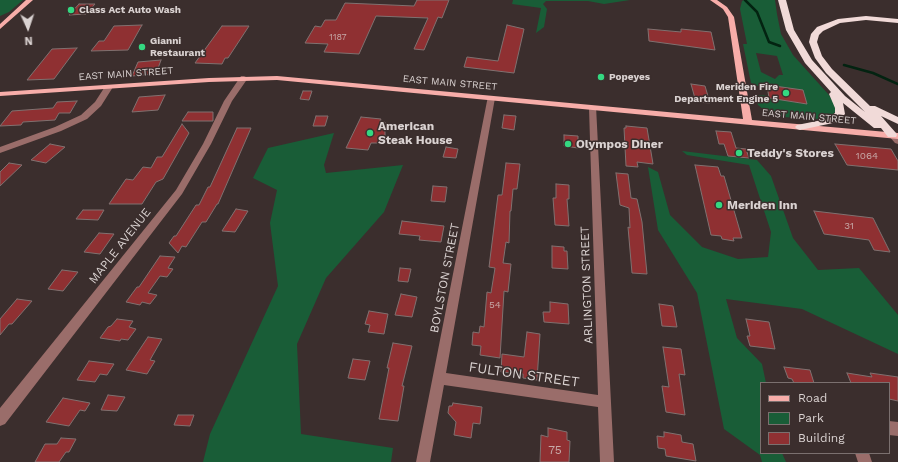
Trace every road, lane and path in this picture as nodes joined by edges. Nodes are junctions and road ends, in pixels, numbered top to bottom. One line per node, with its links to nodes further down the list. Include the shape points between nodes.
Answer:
1 (30, 0): 5 (main road)
2 (713, 0): 14 (main road, via 725,8 731,18)
3 (784, 1): 7 (highway, via 788,24 797,45)
4 (898, 21): 11 (highway, via 866,18 844,20 826,25 815,34 813,42 818,56)
5 (0, 27)
6 (244, 78): 8 (main road, EAST MAIN STREET); 10 (main road, EAST MAIN STREET, via 316,81); 20 (street, MAPLE AVENUE, via 228,101 179,192)
7 (829, 86): 15 (highway, via 839,106 839,115 830,121); 16 (highway, via 868,121)
8 (109, 87): 9 (main road, EAST MAIN STREET); 17 (street, via 92,110 78,121)
9 (0, 94)
10 (491, 98): 12 (main road, EAST MAIN STREET); 18 (street, BOYLSTON STREET)
11 (856, 98): 13 (highway); 16 (highway)
12 (593, 108): 14 (main road, EAST MAIN STREET); 19 (street, ARLINGTON STREET)
13 (898, 121)
14 (748, 122): 15 (main road, EAST MAIN STREET)
15 (800, 127): 16 (main road, EAST MAIN STREET)
16 (896, 138)
17 (0, 150)
18 (439, 378): 19 (street, FULTON STREET); 21 (street, BOYLSTON STREET)
19 (605, 402): 22 (street, ARLINGTON STREET)
20 (0, 419)
21 (423, 462)
22 (607, 462)

